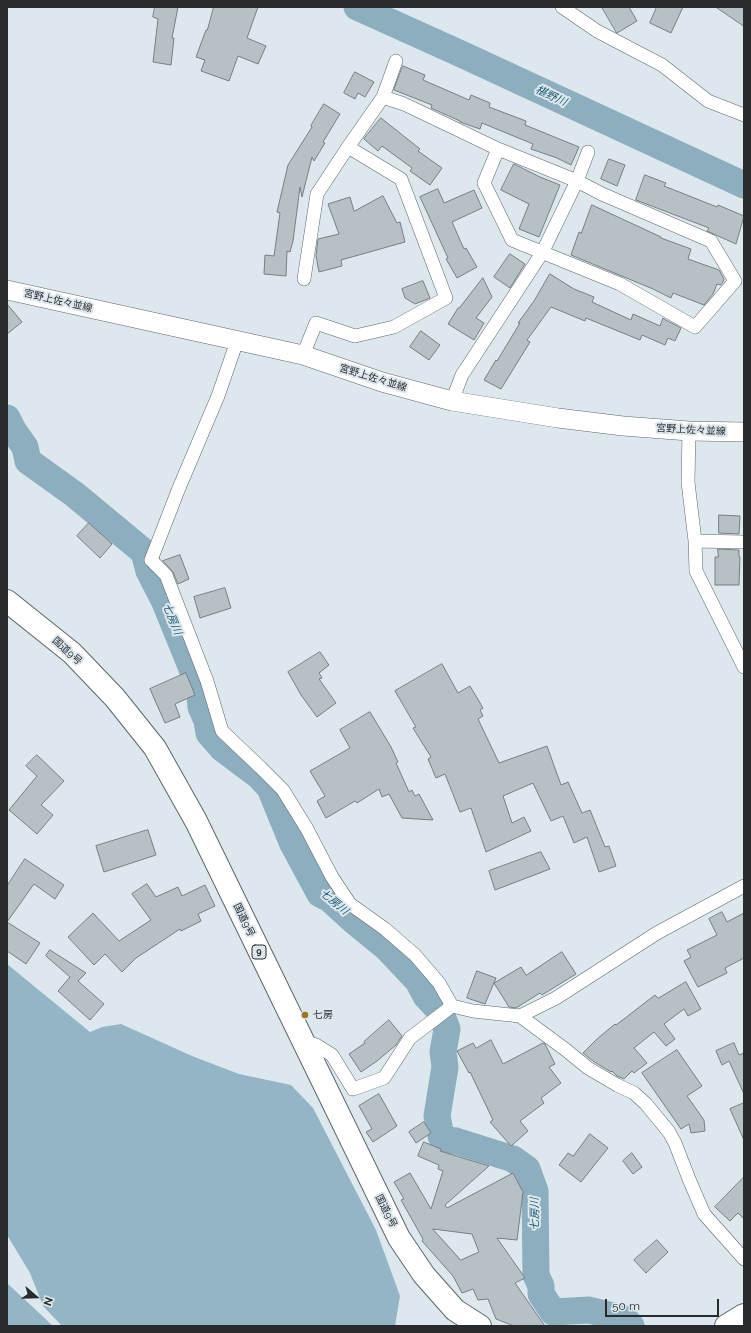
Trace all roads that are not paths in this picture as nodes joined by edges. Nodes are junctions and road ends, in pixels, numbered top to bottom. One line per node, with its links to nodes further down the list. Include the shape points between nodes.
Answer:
1 (562, 7): 4 (street, via 597,31 662,66 708,101)
2 (396, 61): 3 (street)
3 (383, 97): 5 (street); 6 (street, via 404,104)
4 (744, 114)
5 (348, 147): 10 (street, via 317,194); 13 (street, via 401,179 446,298 394,327 355,336 316,323)
6 (498, 149): 8 (street); 9 (street, via 484,183 512,240)
7 (588, 152): 8 (street)
8 (577, 181): 9 (street); 9 (street, via 711,241 735,281 695,327 620,284)
9 (542, 253): 14 (street, via 462,375)
10 (304, 279)
11 (7, 290): 12 (main road, 宮野上佐々並線)
12 (237, 341): 13 (main road, 宮野上佐々並線); 22 (street, via 218,396 151,560 166,575 222,731 283,790 350,904 415,955 439,983)
13 (303, 355): 14 (main road, 宮野上佐々並線, via 382,382)
14 (452, 401): 15 (main road, 宮野上佐々並線, via 558,418)
15 (689, 431): 16 (main road, 宮野上佐々並線); 17 (street, via 688,482)
16 (744, 432)
17 (694, 541): 18 (street); 20 (street, via 696,571)
18 (744, 542)
19 (7, 601): 24 (highway, 国道9号 / 9, via 72,653 115,698 155,748 196,822)
20 (744, 667)
21 (744, 886): 23 (street, via 657,933 556,998)
22 (452, 1006): 23 (street); 24 (street, via 410,1038 384,1078 353,1090 332,1055 316,1045)
23 (520, 1016): 25 (street, via 588,1068 634,1093 646,1104 675,1143 704,1214)
24 (302, 1041): 27 (highway, 国道9号 / 9, via 399,1238 424,1275 455,1310)
25 (744, 1259)
26 (744, 1315): 28 (highway)
27 (480, 1326)
28 (726, 1326)

